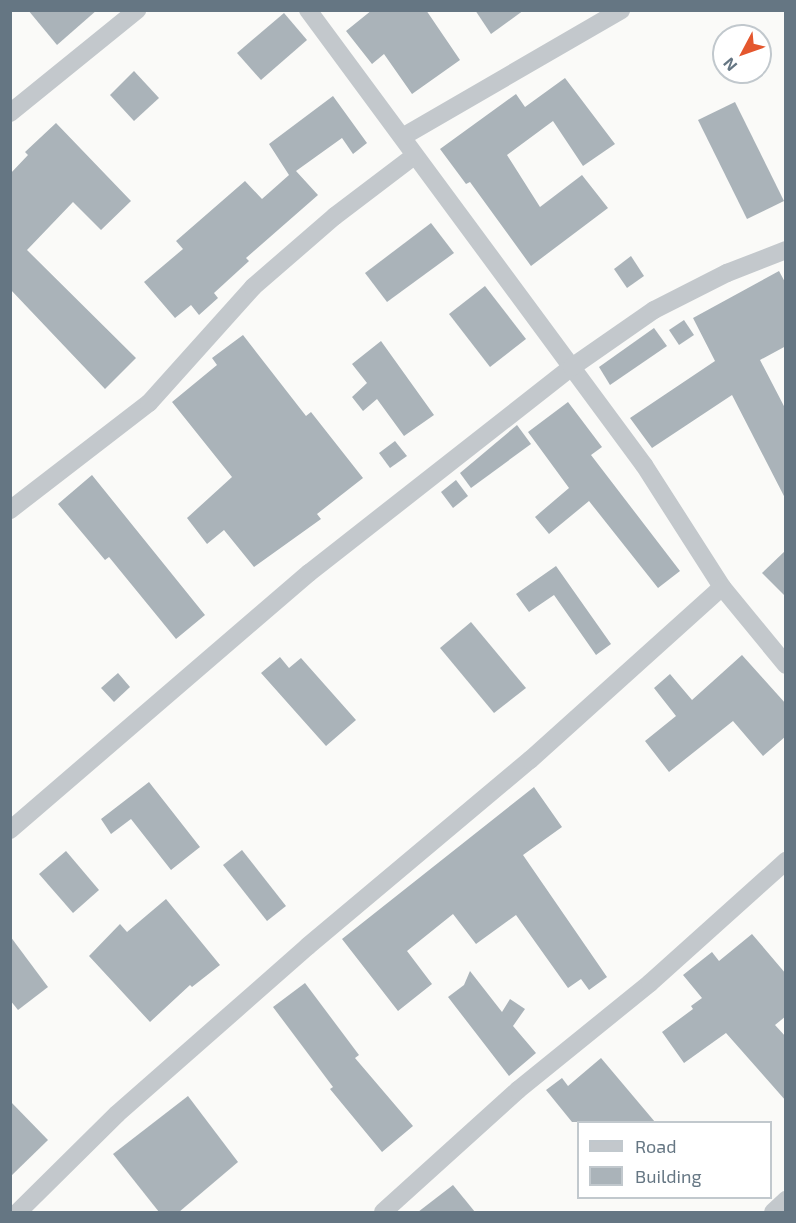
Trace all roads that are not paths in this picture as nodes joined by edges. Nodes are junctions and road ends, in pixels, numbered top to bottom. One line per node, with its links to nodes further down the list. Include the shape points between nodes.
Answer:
1 (137, 10): 4 (street)
2 (308, 10): 5 (street)
3 (621, 10): 5 (street)
4 (10, 113)
5 (404, 136): 6 (street)
6 (414, 156): 8 (street); 9 (street, via 334,216 253,287 150,403)
7 (786, 250): 8 (street, via 727,273 654,310)
8 (572, 368): 10 (street, via 644,465); 12 (street, via 309,573)
9 (10, 510)
10 (722, 587): 11 (street); 15 (street, via 530,760 308,946 117,1114)
11 (786, 664)
12 (10, 830)
13 (786, 861): 16 (street, via 650,983 518,1090)
14 (786, 1200): 17 (street)
15 (18, 1212)
16 (383, 1212)
17 (773, 1212)

